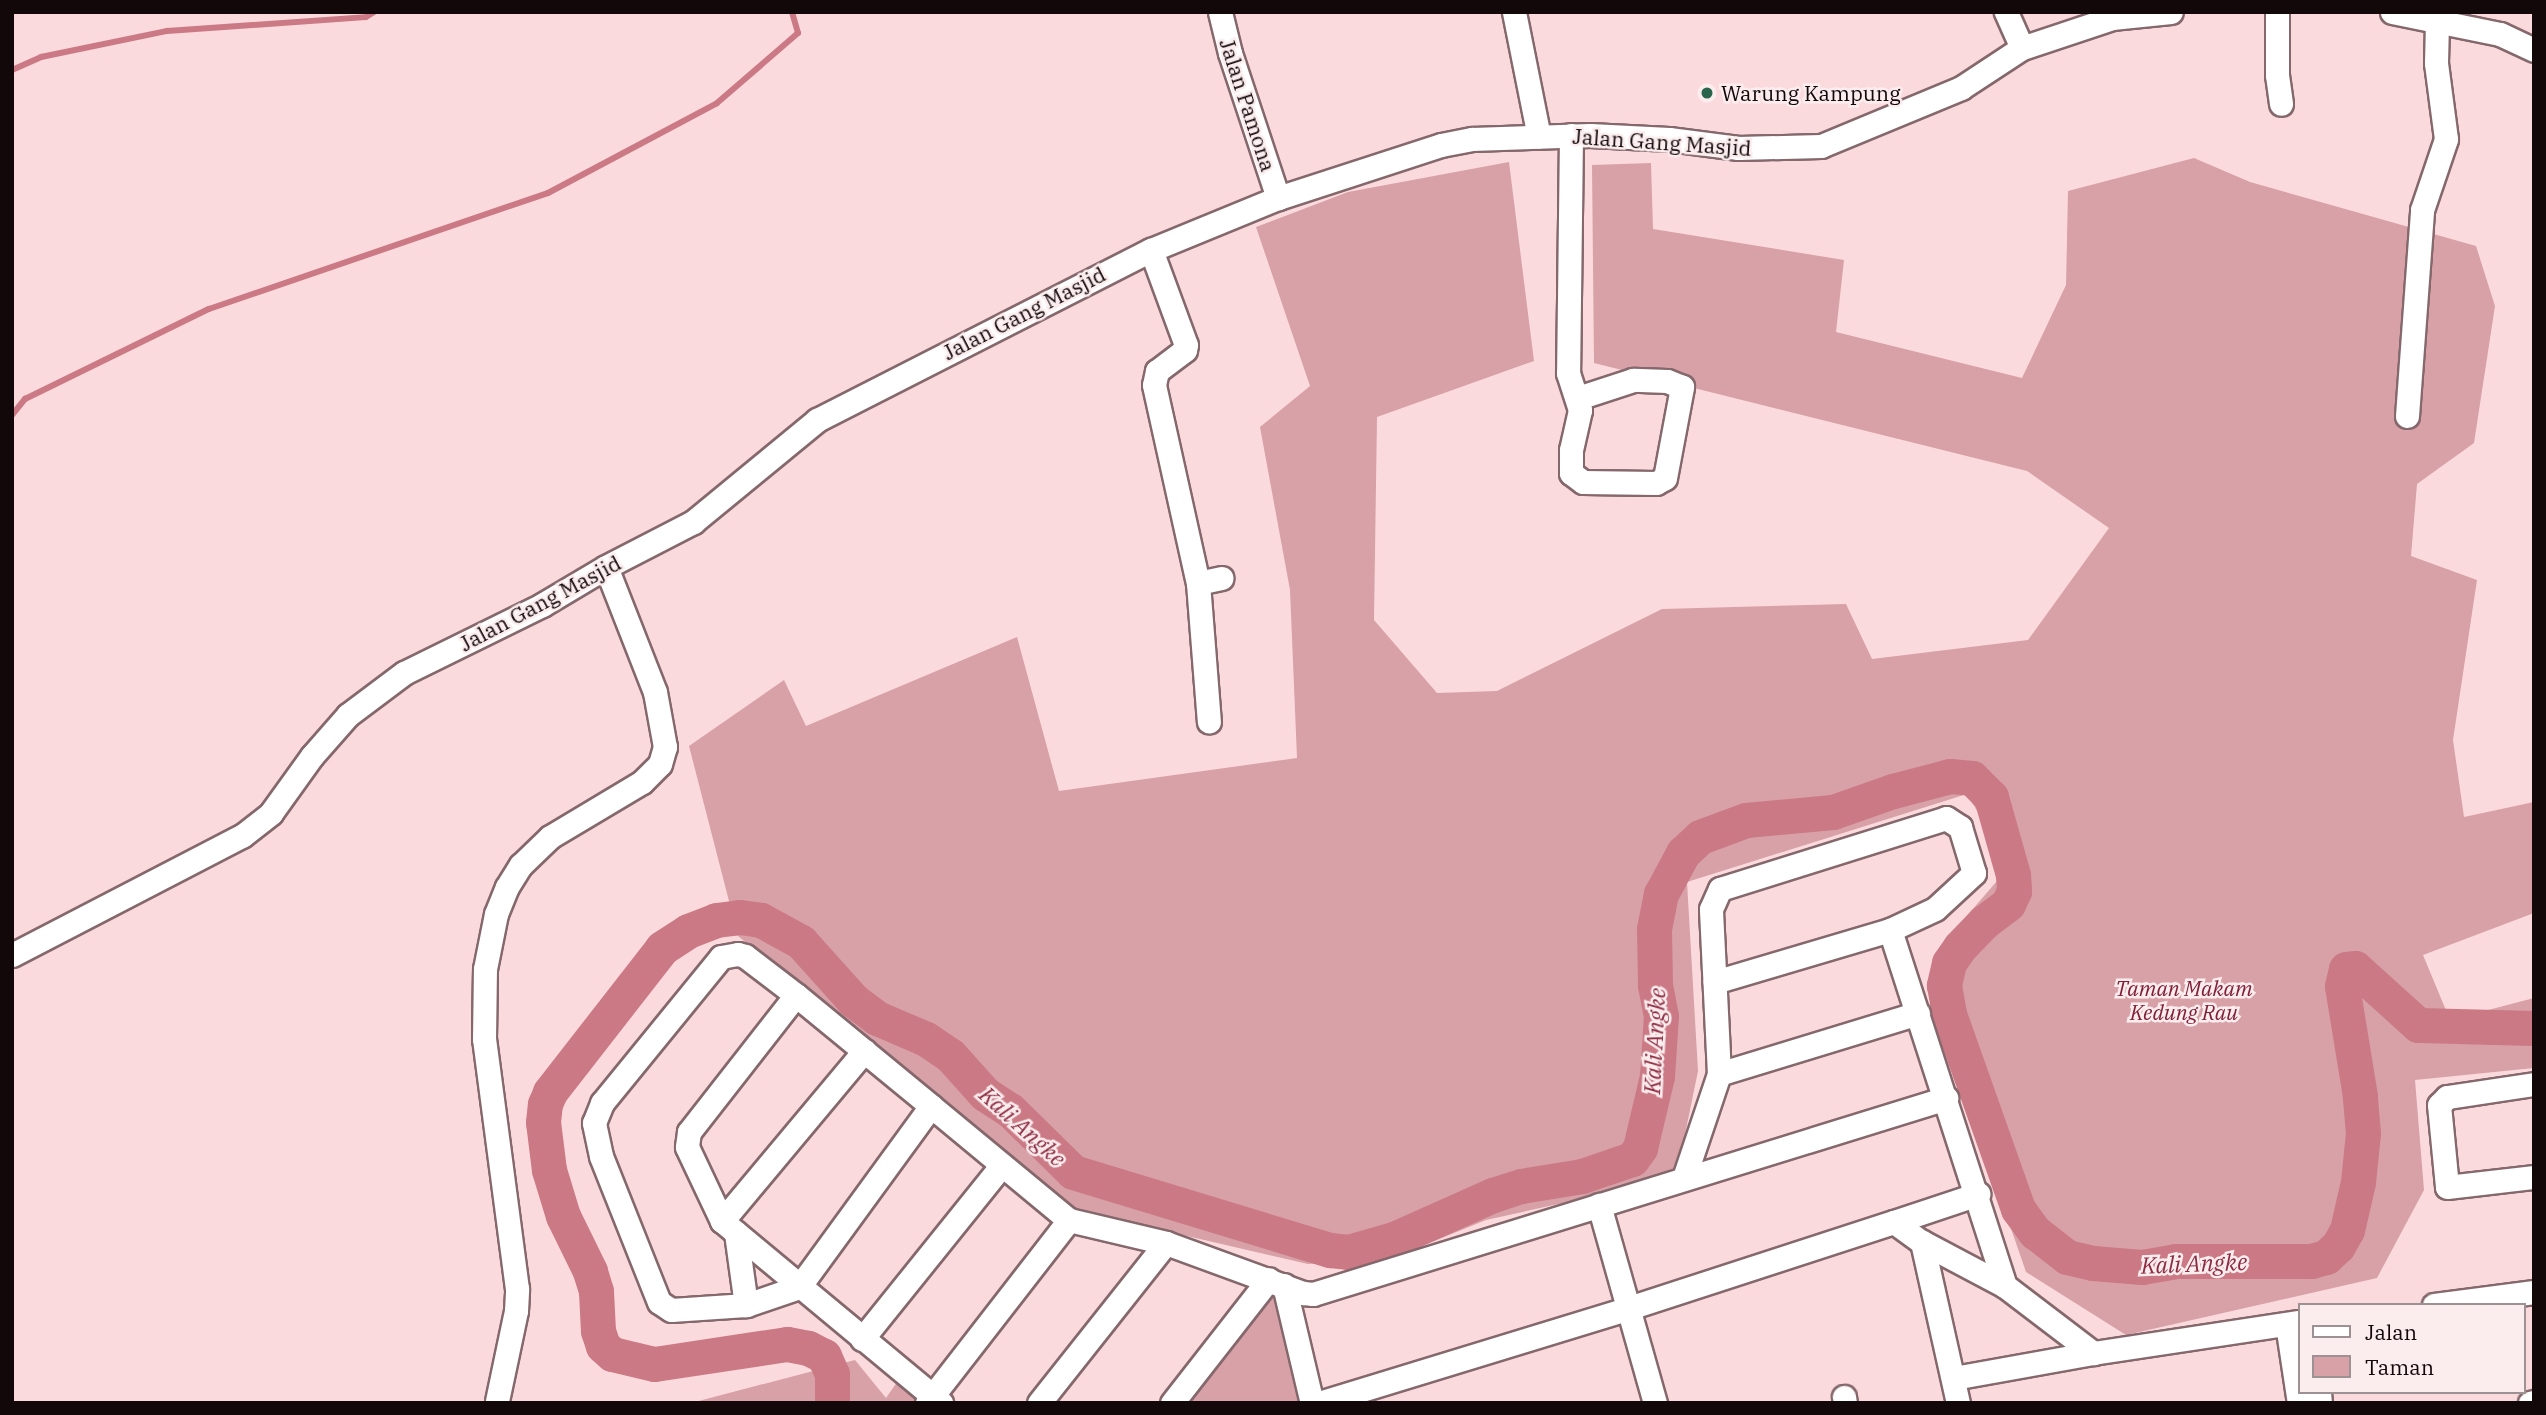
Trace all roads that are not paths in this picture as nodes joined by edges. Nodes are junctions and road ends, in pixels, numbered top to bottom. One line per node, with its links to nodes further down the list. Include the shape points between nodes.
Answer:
1 (1220, 12): 13 (street, Jalan Pamona)
2 (1514, 12): 12 (street)
3 (2006, 12): 8 (street)
4 (2171, 12): 8 (street, Jalan Gang Masjid, via 2112,18)
5 (2277, 12): 10 (street)
6 (2392, 12): 7 (street)
7 (2437, 22): 9 (street, via 2500,34); 16 (street, via 2436,63 2446,139 2422,210)
8 (2022, 48): 11 (street, Jalan Gang Masjid, via 1961,88 1842,140 1811,148 1738,148 1669,139)
9 (2533, 49)
10 (2281, 103)
11 (1571, 135): 12 (street, Jalan Gang Masjid); 15 (street, via 1569,373)
12 (1539, 137): 13 (street, Jalan Gang Masjid, via 1441,145)
13 (1278, 198): 14 (street, Jalan Gang Masjid)
14 (1152, 250): 17 (street, Jalan Gang Masjid, via 817,420 710,511); 19 (street, via 1186,345 1157,371 1154,385)
15 (1578, 398): 15 (street, via 1633,380 1667,381 1682,387 1665,478 1656,483 1583,482 1575,477 1570,467)
16 (2407, 416)
17 (606, 567): 22 (street, Jalan Gang Masjid, via 542,605 404,673 365,699 312,756 271,813 242,836); 53 (street, via 655,692 665,747 660,764 642,782 550,836 521,865 496,914 485,970 484,1039 517,1289)
18 (1221, 578): 19 (street)
19 (1198, 583): 20 (street)
20 (1209, 722)
21 (1891, 930): 23 (street); 23 (street, via 1935,909 1974,873 1960,827 1953,819 1720,889 1711,909); 25 (street)
22 (12, 955)
23 (1715, 982): 27 (street)
24 (796, 995): 26 (street); 38 (street, via 687,1137 687,1147); 46 (street, via 745,956 721,957 602,1103 594,1123 600,1157 659,1302 671,1310)
25 (1918, 1013): 27 (street); 29 (street)
26 (864, 1051): 30 (street); 38 (street)
27 (1719, 1074): 33 (street)
28 (2534, 1084): 32 (street, via 2447,1097 2439,1105 2447,1187)
29 (1946, 1098): 33 (street); 34 (street)
30 (932, 1106): 31 (street); 43 (street)
31 (1002, 1165): 36 (street); 49 (street)
32 (2534, 1177)
33 (1684, 1178): 35 (street)
34 (1978, 1194): 37 (street); 42 (street)
35 (1600, 1205): 41 (street, via 1313,1294); 47 (street)
36 (1069, 1220): 40 (street); 52 (street)
37 (1894, 1222): 39 (street); 47 (street)
38 (729, 1227): 43 (street); 46 (street)
39 (1922, 1241): 42 (street); 51 (street)
40 (1166, 1243): 41 (street); 54 (street)
41 (1277, 1282): 55 (street); 56 (street)
42 (2005, 1286): 50 (street)
43 (799, 1287): 46 (street); 49 (street)
44 (2534, 1292): 45 (street)
45 (2449, 1303)
46 (746, 1305)
47 (1629, 1308): 57 (street); 58 (street)
48 (2293, 1323): 50 (street); 60 (street)
49 (862, 1339): 52 (street)
50 (2093, 1353): 51 (street)
51 (1954, 1378): 59 (street)
52 (933, 1400)
53 (496, 1401)
54 (1039, 1403)
55 (1172, 1403)
56 (1312, 1403)
57 (1319, 1403)
58 (1655, 1403)
59 (1958, 1403)
60 (2298, 1403)

